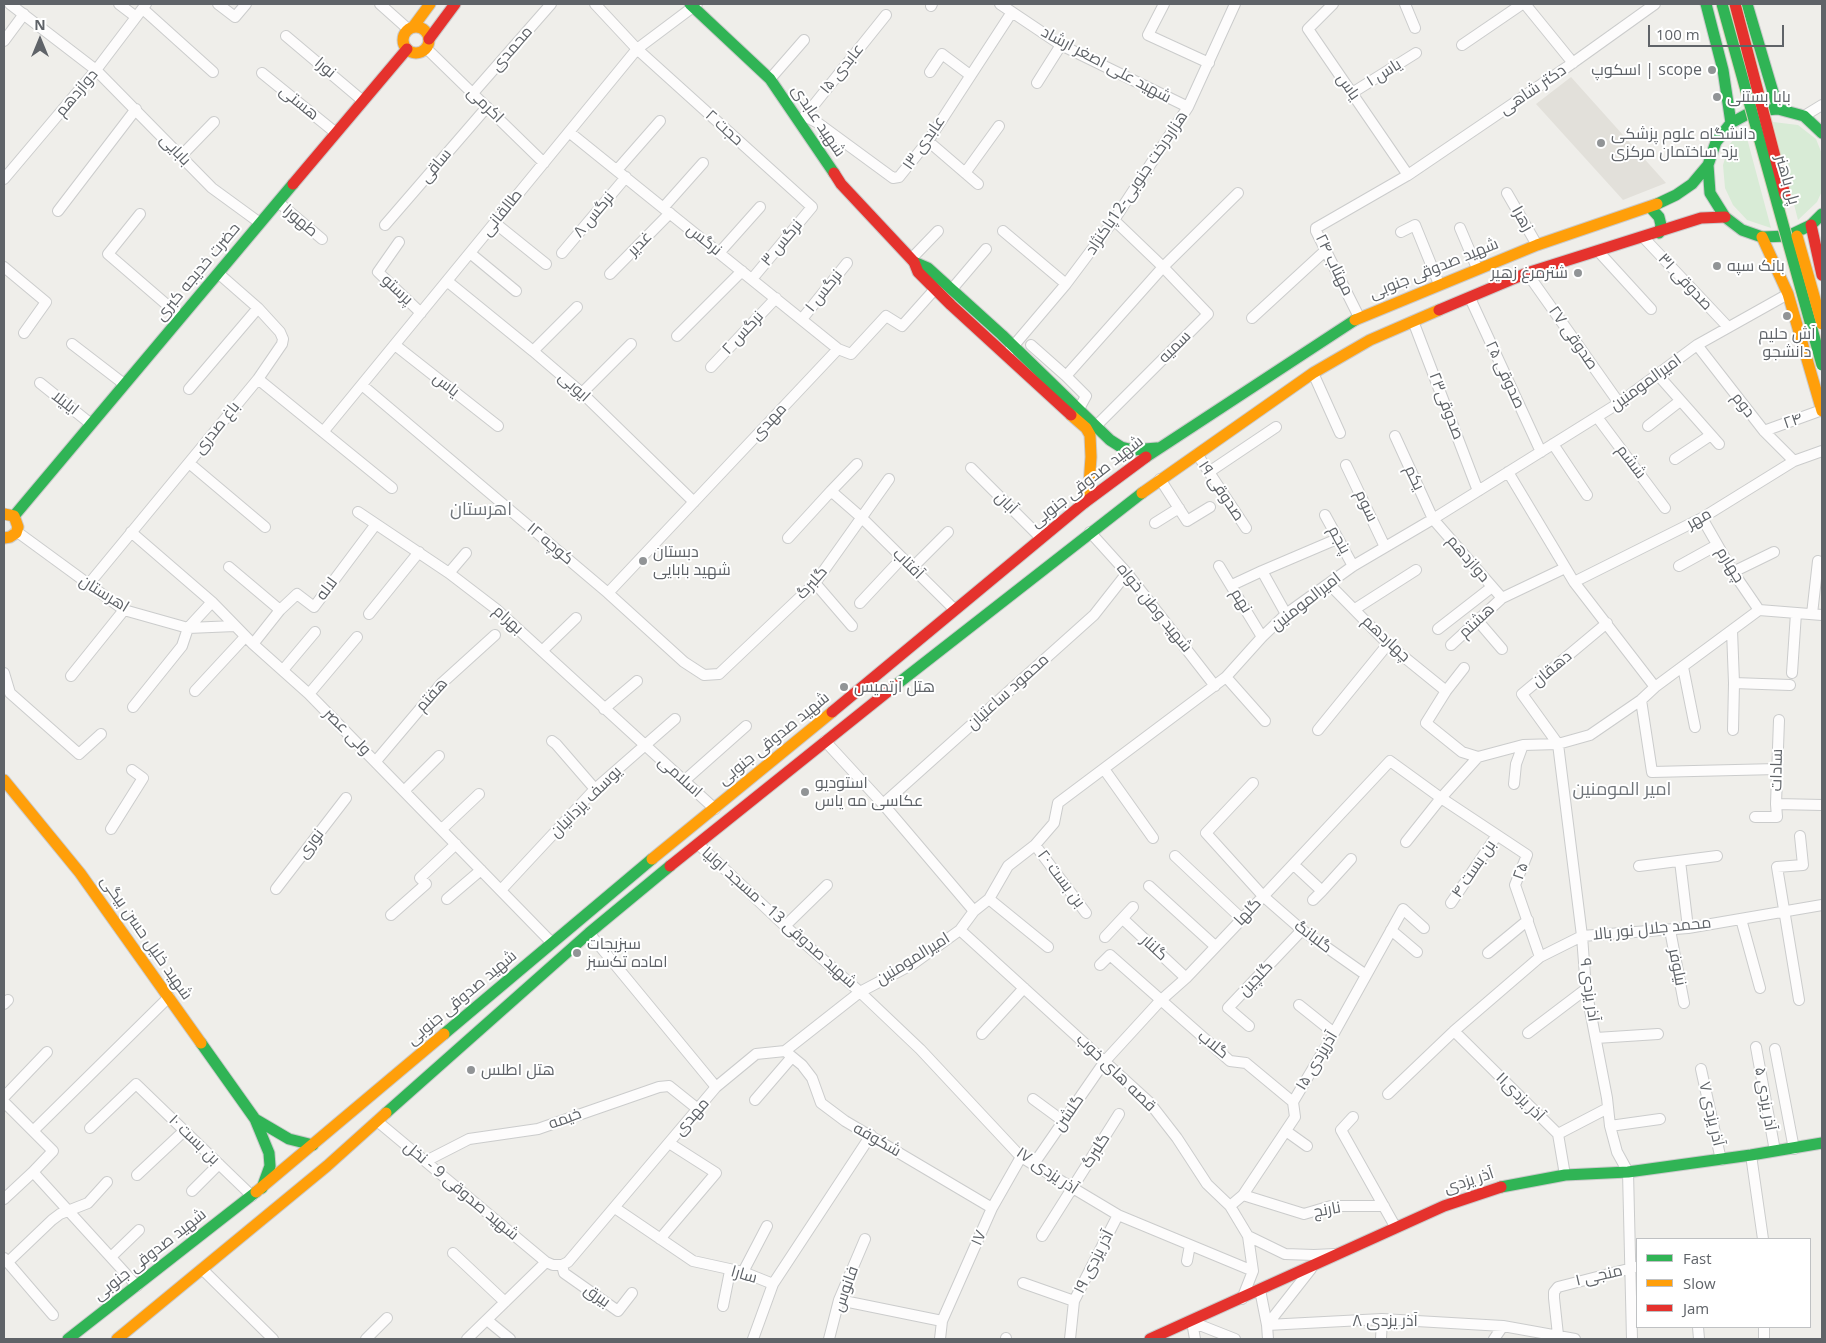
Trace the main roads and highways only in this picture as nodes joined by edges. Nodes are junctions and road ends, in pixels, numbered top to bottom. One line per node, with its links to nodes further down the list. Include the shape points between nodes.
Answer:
1 (430, 4): 8 (main road)
2 (455, 4): 9 (main road)
3 (1706, 4): 12 (main road)
4 (1722, 4): 29 (main road, پل باهنر, bridge)
5 (1735, 4): 27 (main road, پل باهنر, bridge)
6 (1747, 4): 11 (main road)
7 (694, 5): 24 (main road, شهید عابدی, via 770,79 802,120 841,184)
8 (410, 28): 9 (main road, via 424,29); 10 (main road, via 402,39)
9 (428, 43): 10 (main road, via 417,53)
10 (407, 49): 33 (main road, حضرت خدیجه کبری, via 91,424)
11 (1764, 61): 12 (main road); 13 (main road)
12 (1723, 70): 14 (main road)
13 (1778, 108): 14 (main road, via 1753,111); 15 (main road, via 1804,116)
14 (1732, 123): 16 (main road, via 1716,142)
15 (1822, 133)
16 (1708, 165): 17 (main road, شهید صدوقی جنوبی, via 1692,184); 19 (main road, via 1710,193)
17 (1650, 207): 21 (main road, via 1659,217); 31 (main road, شهید صدوقی جنوبی, via 1537,245 1359,317)
18 (1822, 214): 20 (main road)
19 (1725, 217): 21 (main road, شهید صدوقی جنوبی, via 1701,218); 22 (main road, via 1742,230)
20 (1811, 225): 22 (main road, via 1788,236); 23 (main road)
21 (1659, 232): 37 (main road, شهید صدوقی جنوبی, via 1528,274 1370,340 1313,373 1160,479 1090,532)
22 (1762, 237): 25 (main road)
23 (1820, 258): 25 (main road); 26 (main road)
24 (912, 260): 28 (main road, شهید عابدی, via 928,268 952,290); 28 (main road, شهید عابدی, via 918,272 935,289)
25 (1777, 270): 30 (main road, via 1788,294)
26 (1822, 275)
27 (1822, 324)
28 (1009, 350): 31 (main road, شهید عابدی, via 1121,448); 32 (main road, شهید عابدی, via 1090,435 1089,485)
29 (1822, 364)
30 (1822, 410)
31 (1158, 448): 32 (main road, شهید صدوقی جنوبی)
32 (1084, 503): 35 (main road, شهید صدوقی جنوبی)
33 (9, 515): 34 (main road, via 18,521)
34 (8, 537)
35 (766, 768): 37 (main road); 40 (main road, شهید صدوقی جنوبی)
36 (4, 780): 38 (main road, شهید خلیل حسن بیگی, via 80,873)
37 (776, 782): 43 (main road, شهید صدوقی جنوبی, via 589,933 327,1166)
38 (255, 1119): 40 (main road, via 289,1139); 41 (main road, via 269,1153 270,1166)
39 (1822, 1143): 44 (main road, آذر یزدی, via 1628,1172 1565,1175 1495,1188 1444,1206)
40 (313, 1145): 41 (main road, شهید صدوقی جنوبی)
41 (262, 1188): 42 (main road, شهید صدوقی جنوبی)
42 (68, 1339)
43 (117, 1339)
44 (1150, 1339)

